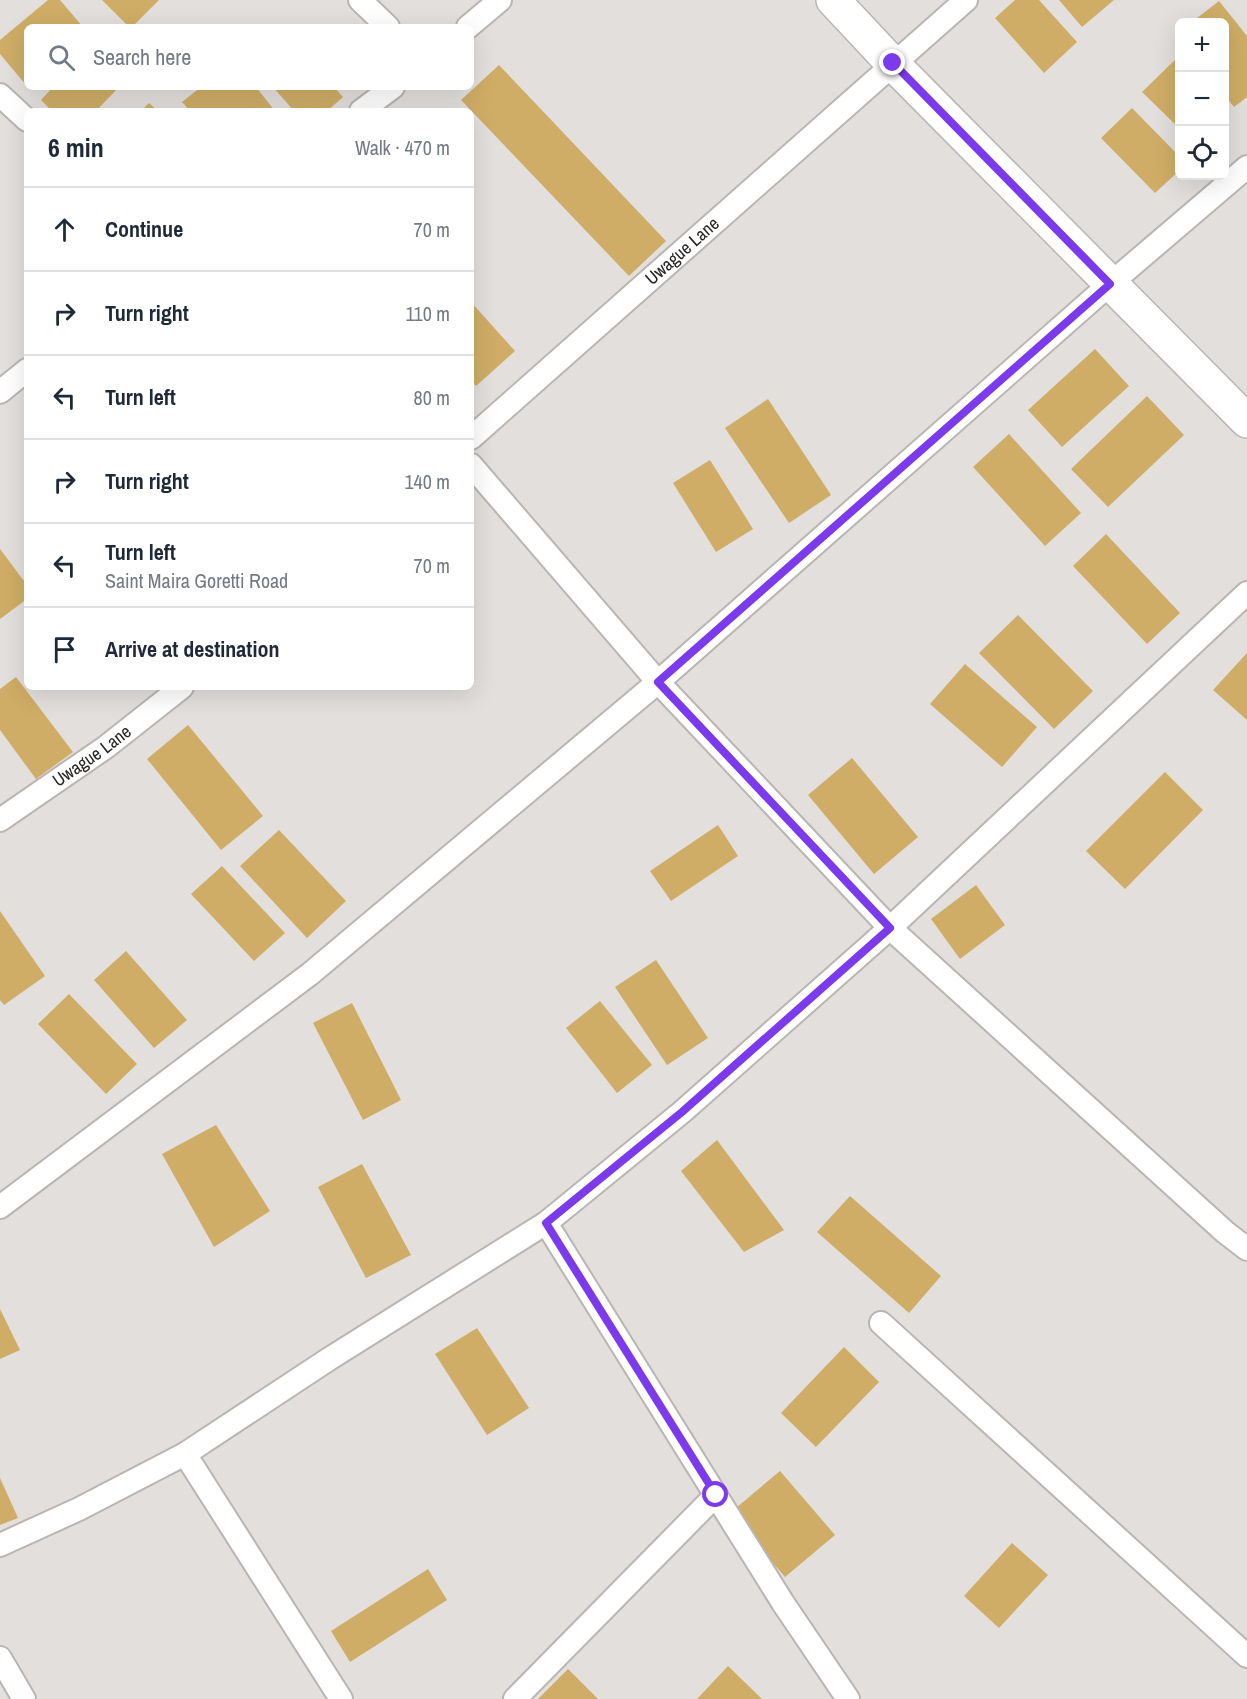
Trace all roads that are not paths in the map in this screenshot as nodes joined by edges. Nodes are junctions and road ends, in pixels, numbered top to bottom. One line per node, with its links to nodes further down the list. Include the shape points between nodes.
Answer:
1 (360, 0): 5 (street)
2 (500, 0): 6 (street)
3 (833, 0): 7 (street)
4 (966, 0): 7 (street, Uwague Lane)
5 (385, 24)
6 (472, 24)
7 (893, 63): 13 (street); 17 (street, Uwague Lane)
8 (389, 90): 10 (street)
9 (0, 95): 11 (street)
10 (365, 108)
11 (24, 117)
12 (1247, 167): 13 (street)
13 (1110, 284): 16 (street); 20 (street)
14 (24, 372): 15 (street)
15 (0, 392)
16 (1247, 421)
17 (474, 435)
18 (474, 468): 20 (street)
19 (1247, 592): 23 (street)
20 (658, 682): 23 (street); 24 (street, via 310,974)
21 (178, 690): 22 (street, Uwague Lane, via 106,747)
22 (0, 820)
23 (890, 928): 25 (street, via 682,1112); 26 (street)
24 (0, 1207)
25 (546, 1223): 28 (street); 29 (street)
26 (1247, 1249)
27 (881, 1323): 31 (street)
28 (185, 1454): 30 (street); 34 (street)
29 (716, 1495): 35 (street); 36 (street)
30 (0, 1545)
31 (1247, 1656)
32 (0, 1658): 33 (street)
33 (24, 1699)
34 (341, 1699)
35 (515, 1699)
36 (848, 1699)

